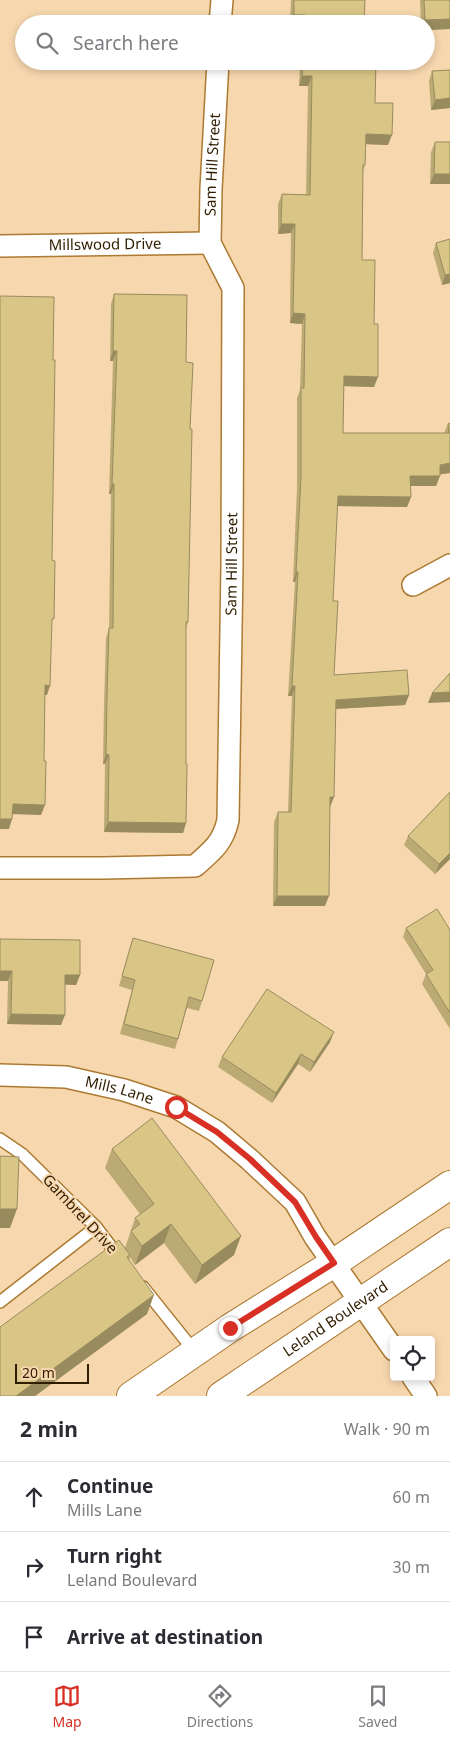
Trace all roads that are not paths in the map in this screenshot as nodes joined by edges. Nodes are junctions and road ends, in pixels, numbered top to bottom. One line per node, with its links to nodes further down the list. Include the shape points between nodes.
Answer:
1 (222, 0): 2 (street)
2 (221, 15)
3 (218, 70): 4 (street, Sam Hill Street)
4 (210, 243): 5 (street, Millswood Drive); 8 (street, Sam Hill Street, via 233,288 232,565 228,820 225,830 218,845 195,866)
5 (0, 246)
6 (450, 565): 7 (street)
7 (413, 585)
8 (0, 868)
9 (0, 1075): 14 (street, Mills Lane, via 66,1077 94,1082 176,1107 217,1132 295,1202)
10 (0, 1139): 12 (lane, Gambrel Drive, via 22,1154)
11 (450, 1185): 14 (street)
12 (96, 1227): 15 (lane, Gambrel Drive); 17 (lane)
13 (450, 1242): 18 (street, Leland Boulevard)
14 (334, 1263): 18 (street, Mills Lane); 20 (street)
15 (127, 1266)
16 (139, 1282): 20 (lane)
17 (0, 1302)
18 (360, 1302): 19 (street, Mills Lane); 23 (street, Leland Boulevard)
19 (390, 1344)
20 (195, 1352): 22 (street)
21 (416, 1381): 24 (street)
22 (131, 1396)
23 (221, 1396)
24 (426, 1396)

